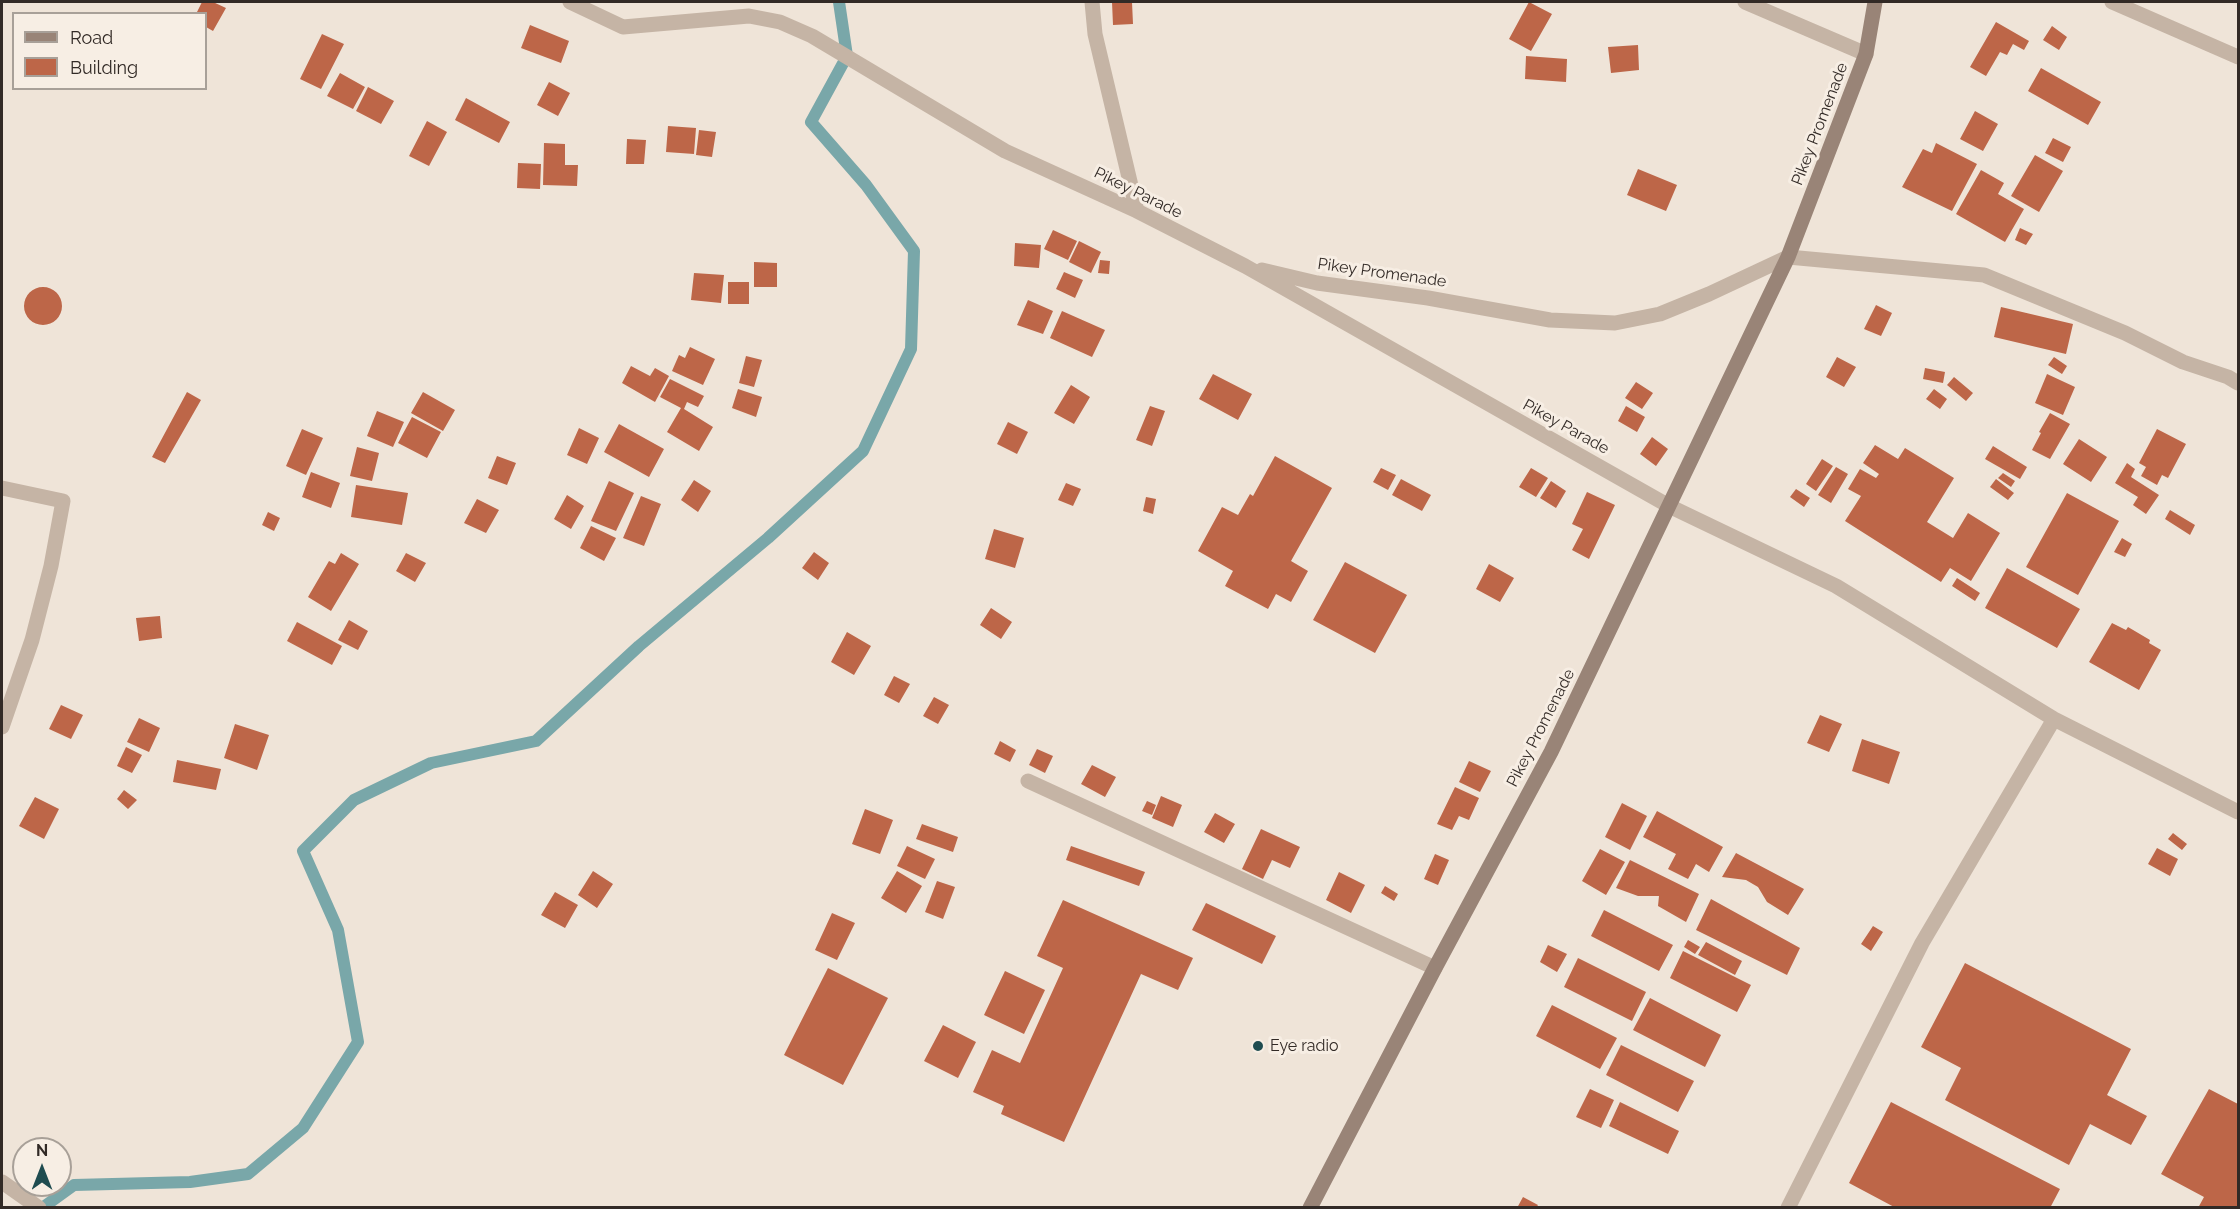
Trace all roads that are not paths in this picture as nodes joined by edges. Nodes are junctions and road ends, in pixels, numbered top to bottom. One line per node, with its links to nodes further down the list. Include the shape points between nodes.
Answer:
1 (570, 2): 8 (street, Pikey Parade, via 623,27 749,16 780,22 847,56 1005,151)
2 (1092, 2): 8 (street, via 1095,34)
3 (1745, 2): 6 (street)
4 (1875, 2): 6 (street, Pikey Promenade)
5 (2112, 2): 7 (street)
6 (1866, 54): 9 (street, Pikey Promenade)
7 (2238, 57)
8 (1137, 211): 10 (street, Pikey Parade)
9 (1788, 257): 10 (street, Pikey Promenade, via 1660,314 1615,323 1550,320 1317,283); 11 (street, via 1984,275); 13 (street, Pikey Promenade)
10 (1245, 266): 13 (street, Pikey Parade)
11 (2238, 383)
12 (2, 489): 15 (street, via 63,501 32,639)
13 (1669, 506): 14 (street, Pikey Parade, via 1836,586); 18 (street, Pikey Promenade, via 1551,752)
14 (2054, 719): 17 (street, Pikey Parade); 22 (street, via 1922,943)
15 (2, 727)
16 (1028, 781): 18 (street)
17 (2238, 812)
18 (1435, 968): 21 (street, Pikey Promenade)
19 (2, 1182): 20 (street)
20 (39, 1208)
21 (1310, 1208)
22 (1788, 1208)

